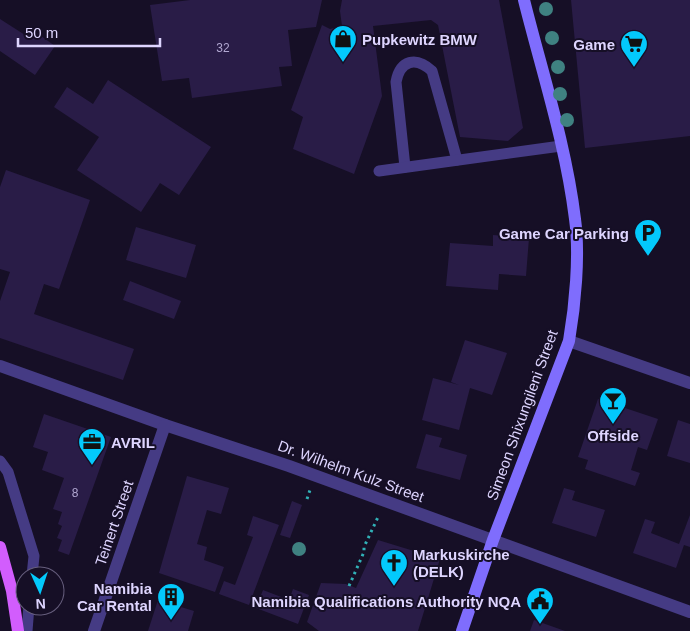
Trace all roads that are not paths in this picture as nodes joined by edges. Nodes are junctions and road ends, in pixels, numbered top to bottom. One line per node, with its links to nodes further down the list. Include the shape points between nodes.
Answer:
1 (524, 0): 2 (street, Simeon Shixungileni Street)
2 (560, 146): 3 (lane); 6 (street, Simeon Shixungileni Street, via 576,221 575,308)
3 (457, 160): 4 (lane); 4 (lane, via 432,71 413,62 398,72 396,82)
4 (405, 167): 5 (lane)
5 (379, 171)
6 (569, 341): 8 (street); 11 (street, Simeon Shixungileni Street)
7 (0, 366): 9 (street, Dr. Wilhelm Kulz Street)
8 (690, 383)
9 (165, 426): 11 (street, Dr. Wilhelm Kulz Street, via 289,466); 18 (street, Teinert Street)
10 (0, 461): 13 (lane, via 8,472 34,556)
11 (493, 540): 14 (street, Dr. Wilhelm Kulz Street); 19 (street, Simeon Shixungileni Street)
12 (0, 547): 16 (main road, via 12,591)
13 (33, 566)
14 (690, 612)
15 (28, 616): 17 (lane)
16 (18, 631)
17 (27, 631)
18 (94, 631)
19 (462, 631)

